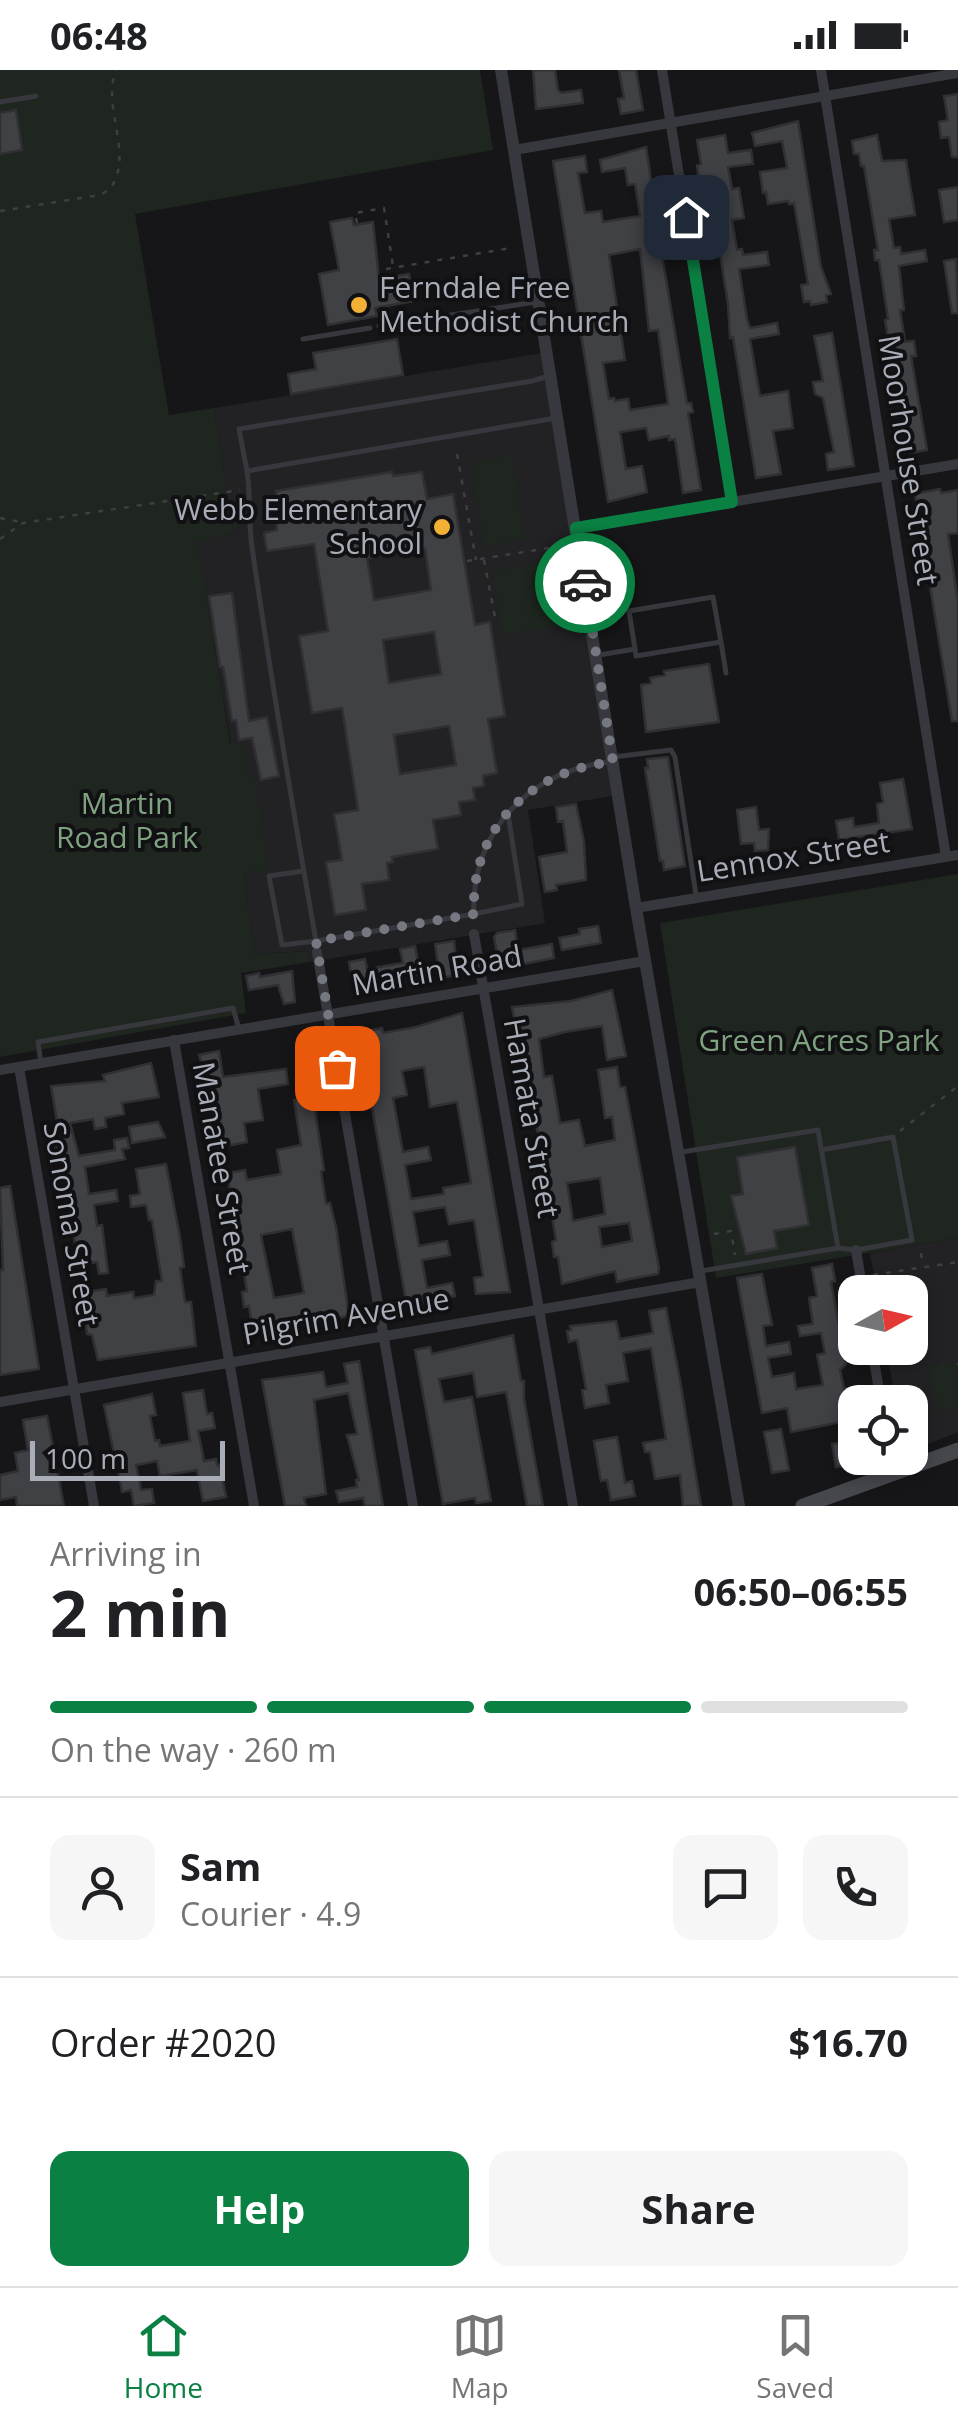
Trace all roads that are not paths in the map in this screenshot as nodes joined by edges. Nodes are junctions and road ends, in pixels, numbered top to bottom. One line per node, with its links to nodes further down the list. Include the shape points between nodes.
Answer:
1 (500, 70): 9 (street)
2 (662, 70): 8 (street)
3 (821, 70): 6 (street, Moorhouse Street)
4 (958, 73): 6 (street)
5 (36, 96): 7 (lane)
6 (825, 96): 8 (street); 18 (street, Moorhouse Street)
7 (0, 102)
8 (670, 122): 9 (street); 19 (street)
9 (514, 150): 10 (street)
10 (536, 302): 11 (lane); 14 (street)
11 (379, 326)
12 (370, 328): 13 (lane)
13 (302, 340)
14 (549, 376): 15 (street); 17 (lane, via 240,429)
15 (556, 418): 17 (lane); 20 (street)
16 (958, 464): 18 (street)
17 (247, 471): 28 (lane, via 252,552)
18 (886, 476): 19 (street); 27 (street, Moorhouse Street)
19 (732, 502): 20 (street)
20 (576, 528): 23 (street)
21 (721, 642): 22 (lane, via 636,656); 22 (lane, via 714,597 629,611); 24 (lane)
22 (635, 649): 23 (lane)
23 (596, 656): 25 (street)
24 (726, 673)
25 (613, 760): 26 (lane, via 546,779); 29 (lane, via 672,750); 30 (street)
26 (508, 814): 31 (lane, via 481,859 472,888); 31 (lane, via 522,904)
27 (952, 856): 29 (street, Lennox Street)
28 (304, 871): 33 (lane); 33 (lane, via 269,876 282,946)
29 (697, 898): 30 (street, Lennox Street)
30 (636, 908): 34 (street)
31 (474, 914): 33 (lane)
32 (474, 934): 35 (street, Hamata Street)
33 (316, 947): 36 (street)
34 (645, 961): 35 (street, Martin Road); 43 (street)
35 (484, 988): 36 (street, Martin Road); 48 (street, Hamata Street)
36 (328, 1014): 37 (street, Martin Road); 49 (street)
37 (239, 1029): 38 (street, Martin Road); 39 (lane, via 233,1008 38,1042)
38 (174, 1040): 39 (street, Martin Road); 50 (street, Manatee Street)
39 (41, 1063): 40 (street, Martin Road)
40 (19, 1066): 41 (street, Martin Road); 51 (street, Sonoma Street)
41 (0, 1070)
42 (821, 1150): 43 (lane, via 818,1130); 44 (lane); 45 (lane, via 893,1137 912,1240)
43 (679, 1153): 47 (street)
44 (838, 1248): 45 (lane); 47 (lane)
45 (856, 1250): 46 (street)
46 (860, 1275)
47 (700, 1277): 48 (street, Pilgrim Avenue); 60 (street)
48 (539, 1310): 49 (street, Pilgrim Avenue); 59 (street, Hamata Street)
49 (384, 1336): 50 (street, Pilgrim Avenue); 58 (street)
50 (228, 1363): 51 (street, Pilgrim Avenue); 57 (street, Manatee Street)
51 (74, 1389): 52 (street, Pilgrim Avenue); 56 (street, Sonoma Street)
52 (0, 1402)
53 (958, 1450): 54 (main road)
54 (928, 1457)
55 (872, 1475): 61 (main road)
56 (94, 1506)
57 (254, 1506)
58 (413, 1506)
59 (573, 1506)
60 (739, 1506)
61 (804, 1506)

